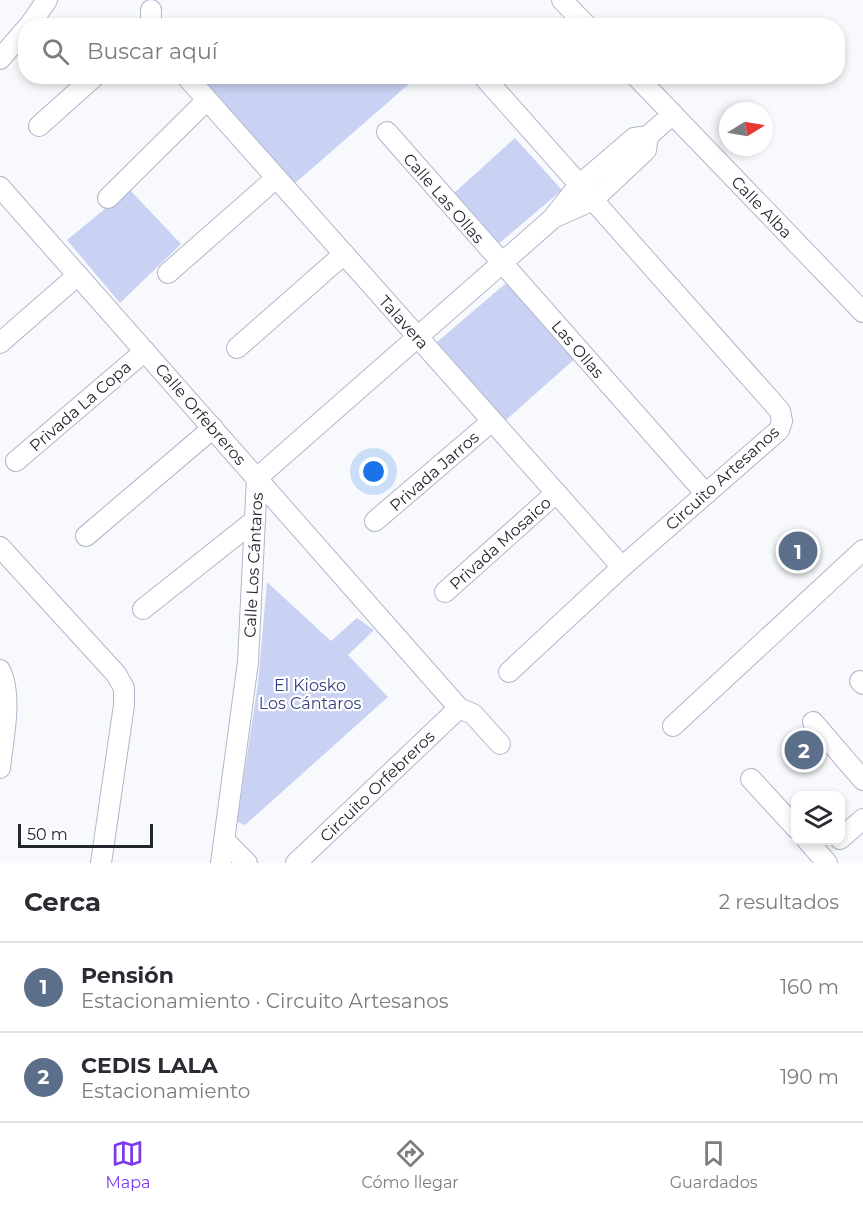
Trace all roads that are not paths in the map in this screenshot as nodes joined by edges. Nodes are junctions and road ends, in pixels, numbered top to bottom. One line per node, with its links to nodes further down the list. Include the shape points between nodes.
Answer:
1 (28, 0): 4 (street)
2 (47, 0): 5 (street)
3 (562, 0): 6 (street)
4 (29, 18)
5 (35, 18)
6 (579, 18)
7 (18, 39): 8 (street)
8 (0, 59)
9 (86, 84): 15 (street)
10 (193, 84): 13 (street, Talavera)
11 (490, 84): 19 (street, Circuito Artesanos)
12 (644, 84): 14 (street, Calle Alba)
13 (207, 100): 18 (street, Talavera); 21 (street)
14 (672, 114): 17 (street, Calle Los Cántaros); 28 (street, Calle Alba)
15 (39, 126)
16 (387, 132): 25 (street, Calle Las Ollas)
17 (648, 136): 19 (street, Calle Los Cántaros, via 634,138); 22 (street, Calle Los Cántaros, via 646,150)
18 (276, 178): 24 (street, Talavera); 26 (street)
19 (579, 185): 22 (street, Circuito Artesanos); 23 (street, Calle Los Cántaros)
20 (4, 198): 27 (street, Calle Orfebreros)
21 (108, 198)
22 (593, 201): 23 (street, Calle Los Cántaros); 38 (street, Circuito Artesanos, via 780,411 779,430)
23 (552, 219): 25 (street, Calle Los Cántaros)
24 (344, 254): 29 (street, Talavera); 31 (street)
25 (502, 263): 29 (street, Calle Los Cántaros); 38 (street, Las Ollas)
26 (168, 273)
27 (78, 275): 30 (street); 32 (street, Calle Orfebreros)
28 (863, 312)
29 (417, 337): 33 (street, Talavera); 36 (street, Calle Los Cántaros)
30 (0, 343)
31 (237, 348)
32 (145, 351): 34 (street, Calle Orfebreros); 35 (street, Privada La Copa)
33 (492, 421): 37 (street, Talavera); 40 (street, Privada Jarros)
34 (213, 428): 36 (street, Calle Orfebreros); 41 (street)
35 (16, 461)
36 (257, 478): 39 (street, Calle Los Cántaros); 49 (street, Calle Orfebreros)
37 (556, 494): 44 (street, Talavera); 45 (street, Privada Mosaico)
38 (706, 494): 44 (street, Circuito Artesanos)
39 (255, 520): 46 (street); 59 (street, Calle Los Cántaros, via 248,662)
40 (375, 521)
41 (86, 536)
42 (0, 547): 63 (street, via 116,674 124,688)
43 (863, 550): 51 (street)
44 (622, 567): 48 (street, Circuito Artesanos)
45 (445, 592)
46 (143, 609)
47 (0, 670): 53 (street, via 7,696)
48 (509, 672)
49 (459, 708): 52 (street, Calle Orfebreros, via 473,714); 66 (street, Circuito Orfebreros)
50 (813, 722): 55 (street)
51 (673, 726)
52 (500, 744)
53 (0, 768)
54 (751, 779): 57 (street)
55 (863, 780)
56 (863, 819): 58 (street)
57 (791, 824)
58 (845, 835)
59 (225, 842): 64 (street, Calle Los Cántaros); 65 (street)
60 (811, 845): 62 (street)
61 (836, 845): 62 (street)
62 (824, 860)
63 (101, 863)
64 (221, 863)
65 (247, 863)
66 (296, 863)

